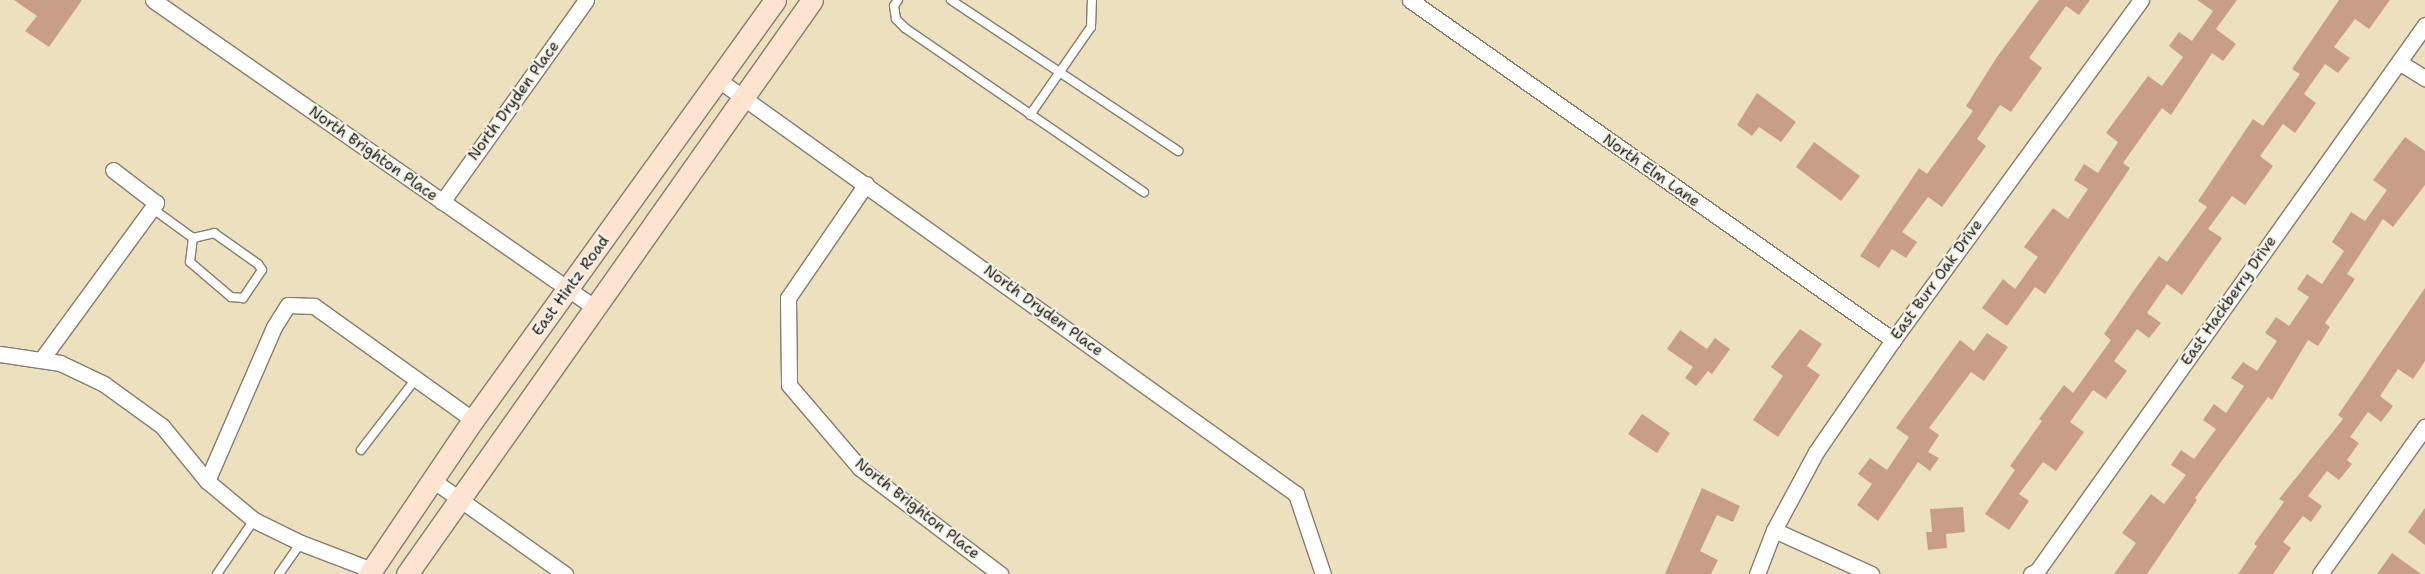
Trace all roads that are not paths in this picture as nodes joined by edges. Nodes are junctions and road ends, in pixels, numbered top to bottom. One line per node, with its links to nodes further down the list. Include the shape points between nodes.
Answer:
1 (153, 0): 21 (street, North Brighton Place)
2 (586, 0): 21 (street, North Dryden Place)
3 (775, 0): 14 (main road, East Hintz Road)
4 (812, 0): 15 (main road, East Hintz Road)
5 (898, 0): 16 (lane, via 894,6 896,19 905,28)
6 (952, 0): 12 (lane)
7 (1092, 0): 12 (lane, via 1091,27)
8 (1410, 0): 26 (street, North Elm Lane)
9 (2142, 0): 26 (street, East Burr Oak Drive)
10 (2425, 25): 11 (street, East Hackberry Drive)
11 (2399, 62): 13 (street); 48 (street, East Hackberry Drive, via 2037,570)
12 (1060, 73): 16 (lane); 17 (lane)
13 (2425, 78)
14 (720, 81): 15 (street, North Dryden Place); 24 (main road, East Hintz Road)
15 (745, 98): 19 (street, North Dryden Place); 25 (main road, East Hintz Road)
16 (1030, 115): 20 (lane)
17 (1178, 151)
18 (113, 170): 22 (street, via 156,203)
19 (866, 184): 44 (street, North Brighton Place, via 788,298 789,385 860,468); 45 (street, North Dryden Place, via 1296,494)
20 (1144, 192)
21 (442, 202): 24 (street, North Brighton Place)
22 (153, 209): 23 (lane); 28 (street)
23 (193, 238): 23 (lane, via 214,233 258,264 262,270 243,298 231,297 190,262)
24 (568, 289): 25 (street, North Brighton Place); 30 (main road, East Hintz Road)
25 (594, 307): 35 (main road, East Hintz Road)
26 (1893, 340): 37 (street, East Burr Oak Drive, via 1816,452)
27 (0, 354): 28 (street)
28 (40, 360): 33 (street, via 60,363 104,384 155,420)
29 (415, 380): 30 (street); 32 (lane); 33 (street, via 314,306 288,305 274,327)
30 (473, 420): 34 (main road, East Hintz Road)
31 (2425, 427): 49 (street)
32 (361, 450)
33 (207, 481): 36 (street)
34 (434, 481): 35 (street); 39 (main road, East Hintz Road)
35 (460, 498): 42 (main road, East Hintz Road); 43 (street)
36 (254, 520): 38 (street); 40 (lane)
37 (1774, 530): 46 (street, East Burr Oak Drive); 47 (street)
38 (301, 543): 39 (street); 41 (lane)
39 (371, 572)
40 (217, 574)
41 (279, 574)
42 (407, 574)
43 (564, 574)
44 (1000, 574)
45 (1322, 574)
46 (1757, 574)
47 (1871, 574)
48 (2031, 574)
49 (2320, 574)

